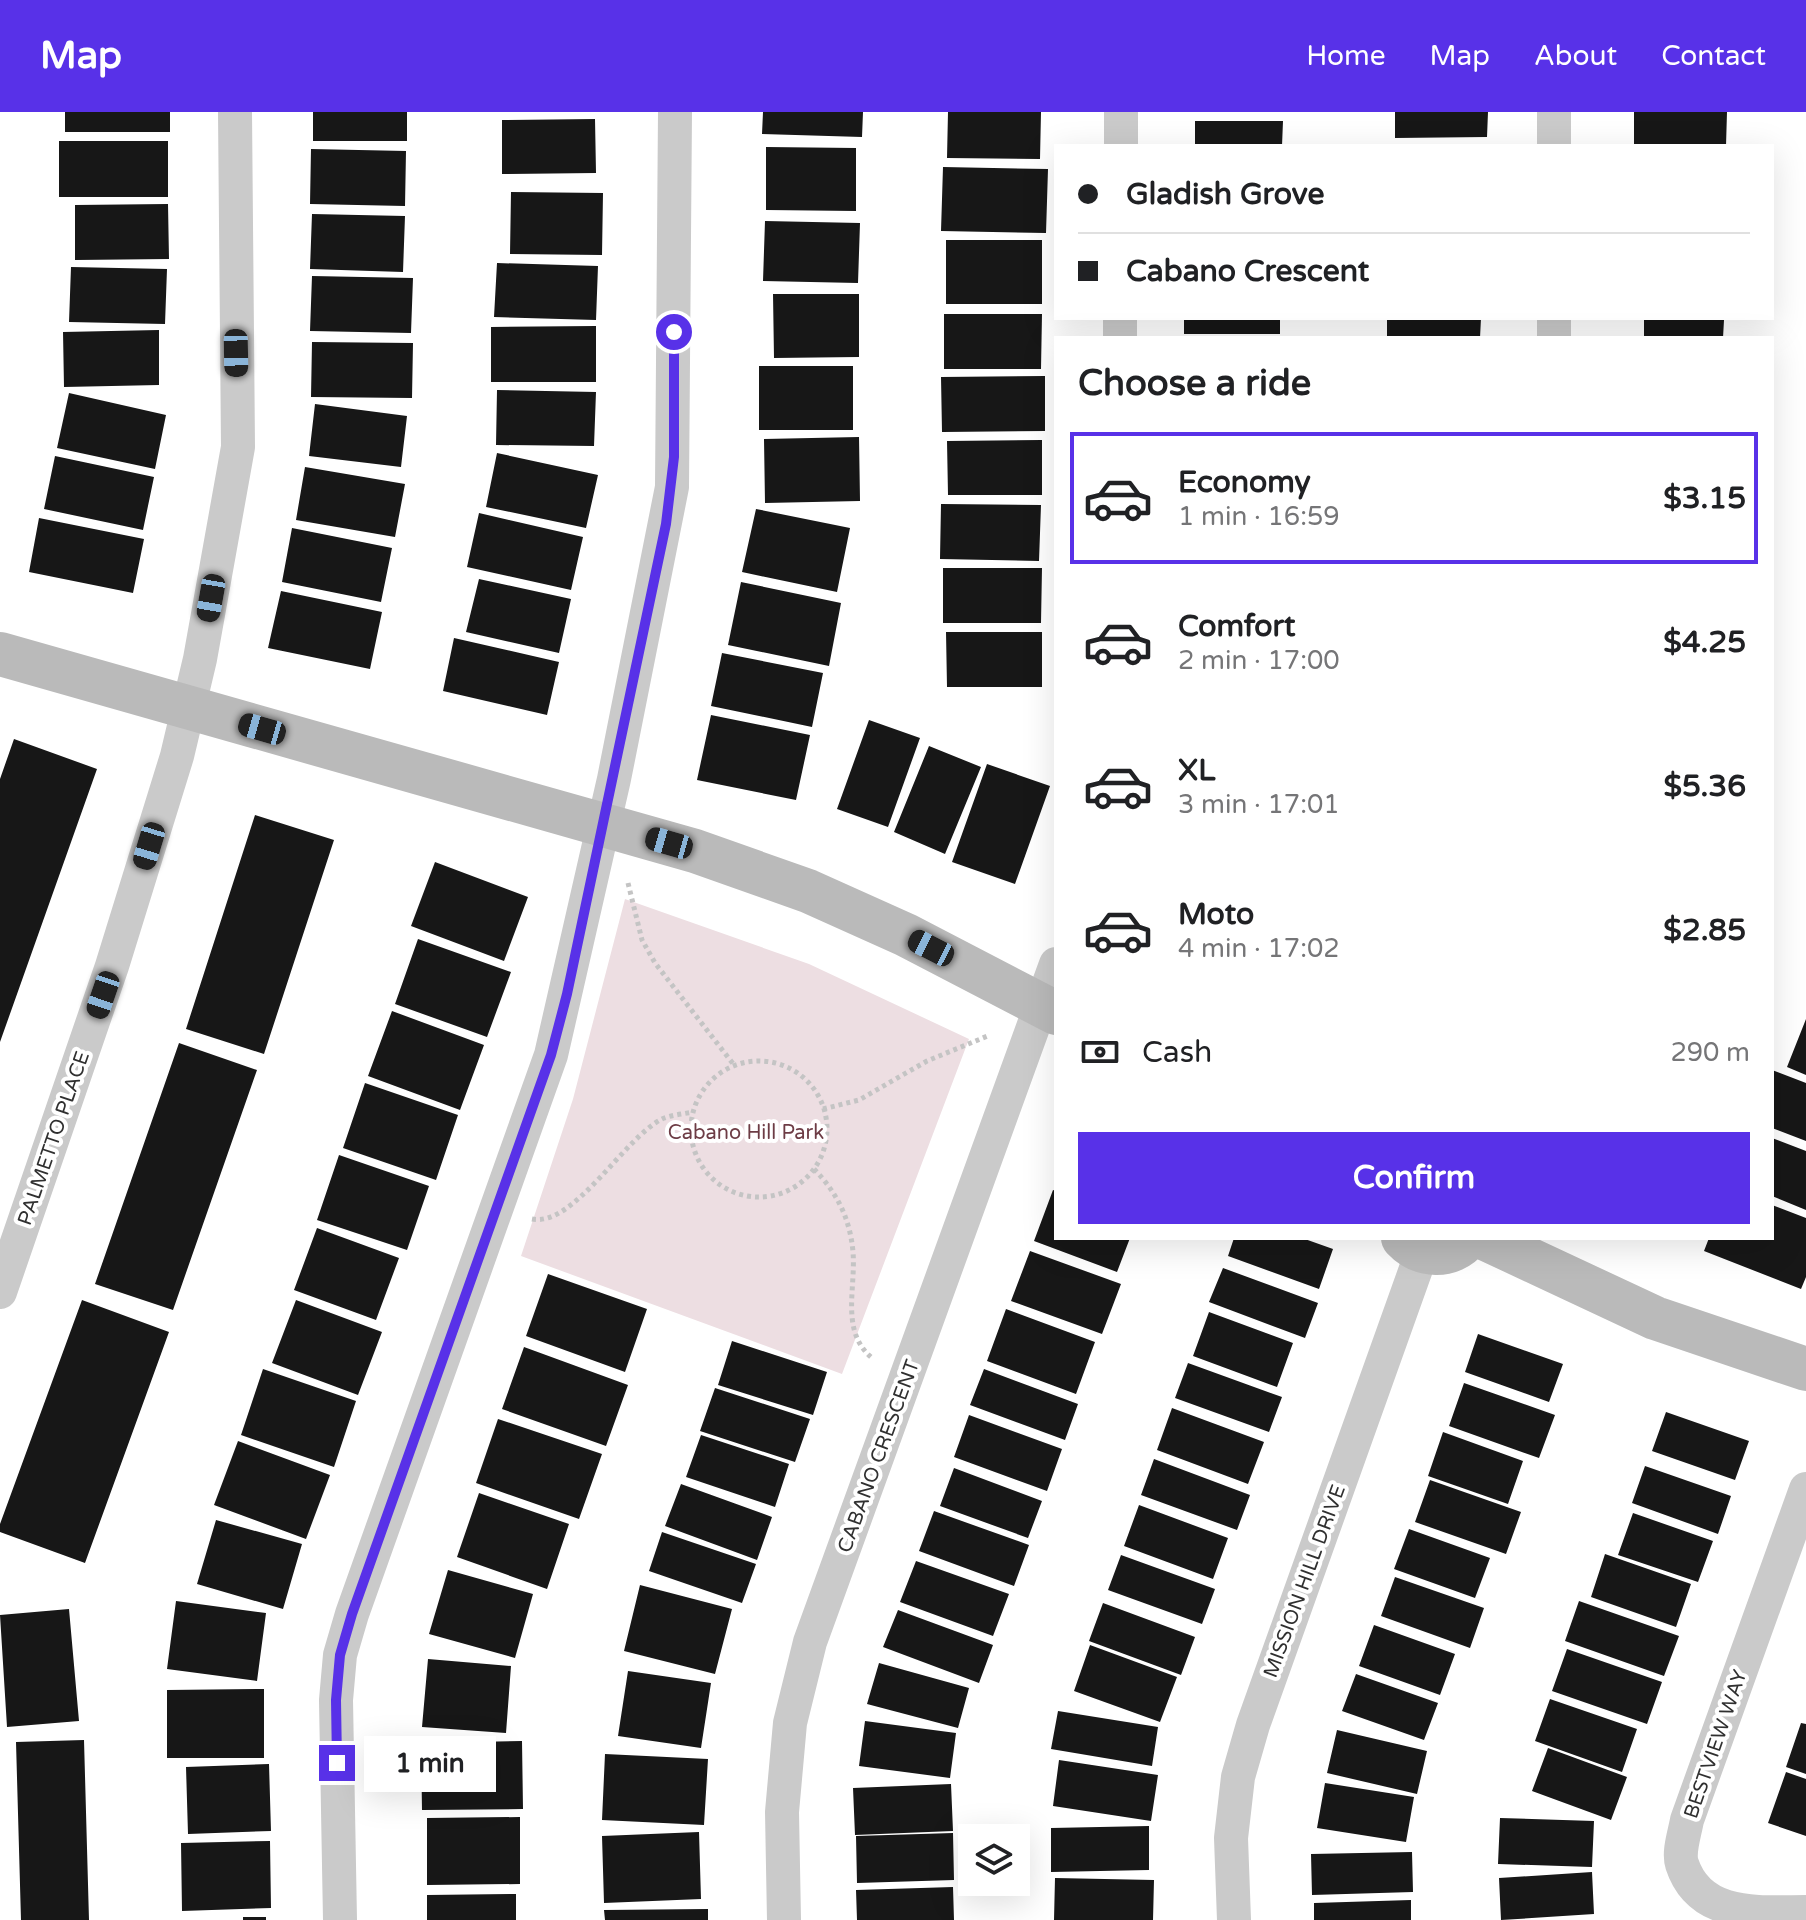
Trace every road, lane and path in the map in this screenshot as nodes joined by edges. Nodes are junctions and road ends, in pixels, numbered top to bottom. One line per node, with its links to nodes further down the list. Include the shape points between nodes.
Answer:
1 (235, 112): 8 (street, PALMETTO PLACE, via 238,447)
2 (675, 112): 9 (street, via 672,487)
3 (1121, 112): 5 (street)
4 (1554, 112): 6 (street)
5 (1121, 144)
6 (1554, 144)
7 (0, 654): 8 (street)
8 (188, 708): 9 (street); 22 (street, PALMETTO PLACE, via 112,966)
9 (604, 825): 12 (street, via 808,891); 27 (street, via 551,1055 340,1655)
10 (628, 883): 14 (path, via 642,940 655,963)
11 (1054, 977): 12 (street, CABANO CRESCENT)
12 (1049, 1010): 28 (street, CABANO CRESCENT, via 810,1642 790,1723 782,1812)
13 (990, 1035): 15 (path, via 927,1061 859,1100)
14 (734, 1065): 15 (path, via 759,1060 783,1065 805,1077); 16 (path, via 712,1078)
15 (823, 1109): 17 (path, via 825,1147)
16 (694, 1112): 17 (path, via 693,1148 704,1171 723,1187 747,1196 772,1196 795,1186); 18 (path, via 663,1119 565,1210 542,1221)
17 (814, 1169): 23 (path, via 834,1190 843,1210 853,1251 854,1335)
18 (532, 1219)
19 (1465, 1240): 21 (street, via 1437,1254)
20 (1488, 1240): 24 (street, via 1655,1318)
21 (1412, 1245): 29 (street, MISSION HILL DRIVE, via 1238,1777 1231,1838)
22 (0, 1292)
23 (872, 1358)
24 (1806, 1369)
25 (1806, 1489): 26 (street, BESTVIEW WAY, via 1687,1820 1681,1861 1697,1891 1725,1909)
26 (1806, 1912)
27 (340, 1920)
28 (784, 1920)
29 (1234, 1920)

